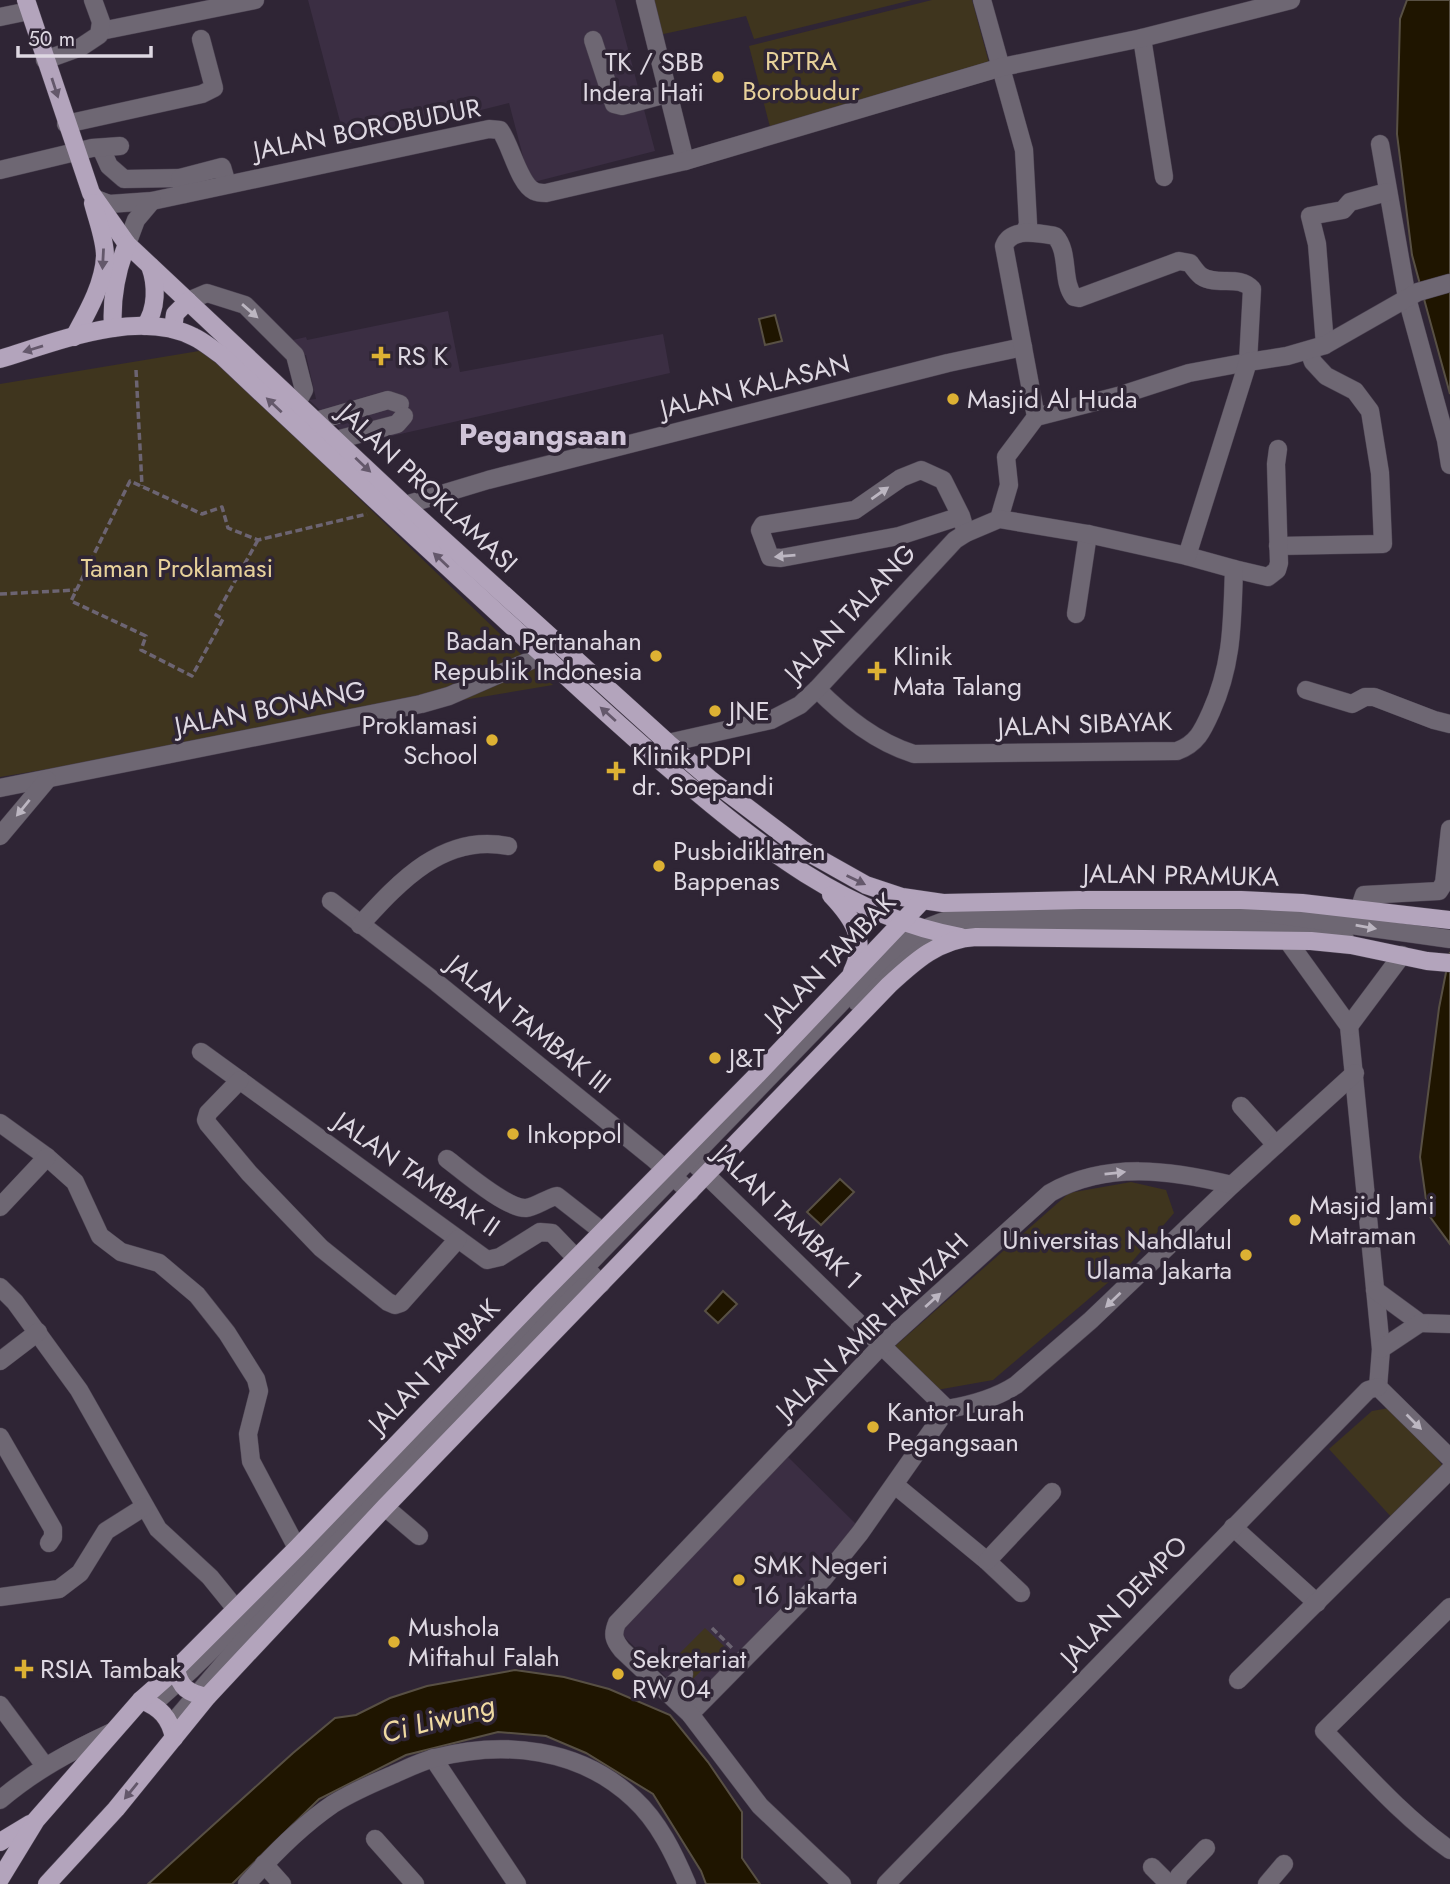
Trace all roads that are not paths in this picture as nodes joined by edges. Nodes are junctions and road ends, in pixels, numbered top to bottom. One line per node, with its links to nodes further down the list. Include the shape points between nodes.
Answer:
1 (93, 0): 8 (street)
2 (255, 0): 8 (street)
3 (645, 0): 14 (street)
4 (982, 0): 13 (street)
5 (1291, 0): 9 (street, JALAN BOROBUDUR)
6 (27, 5): 7 (street); 12 (main road, JALAN PROKLAMASI)
7 (0, 17)
8 (101, 31): 12 (street, via 90,42)
9 (1142, 38): 13 (street, JALAN BOROBUDUR); 22 (street)
10 (201, 39): 15 (street, via 214,88)
11 (593, 40): 14 (street, via 614,104 622,106)
12 (45, 60): 15 (main road, JALAN PROKLAMASI, one-way to 15)
13 (1002, 66): 20 (street, JALAN BOROBUDUR); 27 (street, via 1024,150)
14 (670, 93): 20 (street)
15 (66, 124): 19 (main road, JALAN PROKLAMASI)
16 (1380, 144): 24 (street)
17 (120, 146): 18 (street)
18 (101, 148): 19 (street); 23 (street, via 109,166 124,179)
19 (76, 152): 21 (street); 25 (main road, JALAN PROKLAMASI)
20 (685, 161): 23 (street, JALAN BOROBUDUR, via 546,193 533,191 500,130 489,129 227,184)
21 (0, 170)
22 (1164, 177)
23 (182, 186): 26 (street, JALAN BOROBUDUR)
24 (1387, 192): 31 (street); 38 (street, via 1349,202 1343,210 1310,216 1317,244)
25 (94, 196): 26 (street, JALAN BOROBUDUR, via 109,204); 28 (main road, JALAN PROKLAMASI); 36 (main road, one-way to 36, via 105,253 103,269)
26 (152, 201): 28 (street, via 136,220)
27 (1025, 232): 37 (street, via 1003,245); 40 (street, via 1059,239 1074,297 1179,261 1190,263 1211,281 1247,284 1252,289)
28 (127, 244): 29 (main road, JALAN PROKLAMASI); 34 (main road, via 116,277)
29 (150, 266): 32 (main road, JALAN PROKLAMASI); 33 (main road, via 155,297)
30 (1450, 283): 31 (street)
31 (1412, 295): 38 (street); 46 (street)
32 (188, 301): 35 (main road, via 175,314); 41 (main road, JALAN PROKLAMASI); 41 (street, one-way to 41, via 207,293 245,304 295,355 304,390)
33 (145, 326): 34 (main road, JALAN PROKLAMASI); 35 (main road, JALAN PROKLAMASI)
34 (113, 328): 36 (main road, JALAN PROKLAMASI)
35 (173, 329): 57 (main road, JALAN PROKLAMASI, one-way to 35, via 221,355)
36 (74, 337): 39 (main road, JALAN PROKLAMASI, one-way to 39)
37 (1023, 347): 42 (street); 47 (street, JALAN KALASAN, via 488,480)
38 (1317, 348): 40 (street); 53 (street, via 1313,362 1326,376 1355,391 1370,411 1380,473 1383,544)
39 (0, 359)
40 (1248, 362): 42 (street, via 1189,373); 54 (street)
41 (298, 404): 43 (main road, JALAN PROKLAMASI)
42 (1036, 417): 49 (street, via 1006,457 1009,485)
43 (316, 421): 44 (main road, JALAN PROKLAMASI); 44 (street, via 388,400 402,410 397,424)
44 (336, 440): 47 (main road, JALAN PROKLAMASI, one-way to 47)
45 (1278, 449): 53 (street)
46 (1450, 465)
47 (405, 505): 61 (main road, JALAN PROKLAMASI)
48 (818, 517): 50 (street, one-way to 50, via 855,510 901,478 921,470 943,480); 52 (street, via 831,530); 52 (street, one-way to 48, via 781,558 770,556 760,530 763,525)
49 (999, 519): 50 (street, JALAN TALANG); 51 (street)
50 (964, 524): 52 (street); 58 (street, JALAN TALANG)
51 (1088, 534): 54 (street); 56 (street)
52 (837, 546)
53 (1278, 547): 55 (street, via 1279,563 1273,575)
54 (1187, 556): 55 (street)
55 (1234, 569): 58 (street, JALAN SIBAYAK, via 1231,649 1223,681 1201,734 1177,751 914,754 887,745)
56 (1076, 614)
57 (543, 655): 62 (main road, JALAN PROKLAMASI, one-way to 57); 63 (street, JALAN BONANG, via 421,704)
58 (817, 690): 61 (street, JALAN TALANG, via 771,720)
59 (1306, 690): 60 (street, via 1352,704 1365,696 1374,697)
60 (1450, 724)
61 (667, 743): 62 (street, JALAN TALANG); 70 (main road, JALAN PROKLAMASI, one-way to 70, via 818,859 866,885)
62 (653, 755): 68 (main road, JALAN PROKLAMASI, via 754,839)
63 (47, 780): 64 (street, JALAN BONANG); 66 (street, one-way to 66)
64 (0, 788)
65 (1450, 829): 71 (street, via 1444,883 1439,891 1364,895)
66 (0, 836)
67 (508, 845): 74 (street, via 492,842 440,854 389,893)
68 (816, 881): 73 (main road, JALAN PROKLAMASI); 83 (main road, via 843,907 857,929 859,953)
69 (331, 901): 74 (street, JALAN TAMBAK III)
70 (922, 901): 71 (main road, JALAN PRAMUKA, via 1241,900); 73 (main road, JALAN TAMBAK)
71 (1359, 910): 72 (main road, JALAN PRAMUKA)
72 (1444, 920)
73 (902, 921): 75 (main road, JALAN PROKLAMASI); 83 (main road, JALAN TAMBAK)
74 (360, 925): 94 (street, JALAN TAMBAK III)
75 (922, 928): 76 (main road, JALAN PROKLAMASI); 78 (street, one-way to 78, via 984,912 1259,912); 93 (street, via 879,961)
76 (943, 934): 77 (main road, JALAN PROKLAMASI); 80 (street, via 998,926 1282,928 1338,937); 93 (street, via 916,948 868,992)
77 (965, 938): 79 (main road); 93 (main road, JALAN TAMBAK, via 930,951 889,985)
78 (1450, 939)
79 (1287, 940): 80 (main road); 84 (street)
80 (1375, 949): 81 (main road)
81 (1402, 955): 82 (main road); 84 (street)
82 (1450, 962)
83 (847, 981): 93 (main road, JALAN TAMBAK)
84 (1349, 1026): 86 (street)
85 (201, 1052): 87 (street, JALAN TAMBAK II)
86 (1355, 1073): 90 (street); 101 (street)
87 (240, 1080): 98 (street, JALAN TAMBAK II); 98 (street, via 205,1120 321,1248 388,1301 401,1303)
88 (1241, 1107): 90 (street)
89 (0, 1123): 91 (street)
90 (1276, 1145): 95 (street)
91 (47, 1157): 96 (street); 120 (street, via 75,1182 100,1236 121,1252 159,1263 197,1295 227,1333 256,1379 258,1391 248,1434 251,1461)
92 (447, 1159): 97 (street, via 500,1199 526,1208 557,1196)
93 (694, 1163): 94 (main road, JALAN TAMBAK); 94 (main road, JALAN TAMBAK); 105 (street, JALAN TAMBAK 1)
94 (677, 1181): 97 (main road, JALAN TAMBAK); 99 (main road, JALAN TAMBAK)
95 (1232, 1185): 105 (street, JALAN AMIR HAMZAH, one-way to 95, via 1050,1193 1069,1182 1146,1170 1185,1173); 109 (street, one-way to 109, via 1016,1385)
96 (0, 1207)
97 (603, 1232): 99 (main road, JALAN TAMBAK)
98 (458, 1239): 99 (street, JALAN TAMBAK II, via 487,1260 540,1233 552,1233)
99 (589, 1271): 116 (main road, JALAN TAMBAK); 120 (main road, JALAN TAMBAK, via 437,1400); 128 (street, via 283,1580); 131 (street, via 259,1623)
100 (0, 1287): 104 (street)
101 (1376, 1290): 102 (street); 106 (street)
102 (1420, 1323): 103 (street); 106 (street)
103 (1450, 1324)
104 (38, 1332): 107 (street); 115 (street, via 104,1431)
105 (882, 1345): 109 (street, JALAN TAMBAK 1); 130 (street, JALAN AMIR HAMZAH, via 617,1623 614,1640)
106 (1381, 1349): 108 (street)
107 (0, 1361)
108 (1378, 1387): 111 (street, one-way to 111); 117 (street, JALAN DEMPO, via 1368,1390)
109 (947, 1409): 113 (street)
110 (0, 1437): 119 (street, via 53,1529)
111 (1450, 1458)
112 (1450, 1470): 124 (street)
113 (895, 1485): 121 (street); 134 (street, via 822,1579)
114 (1052, 1492): 121 (street)
115 (144, 1507): 123 (street, via 106,1531 80,1573 59,1589); 126 (street, via 169,1541 210,1577)
116 (385, 1507): 118 (street); 131 (main road, JALAN TAMBAK)
117 (1233, 1527): 124 (street); 156 (street, JALAN DEMPO)
118 (419, 1536)
119 (49, 1542)
120 (297, 1548): 126 (main road, JALAN TAMBAK)
121 (987, 1561): 122 (street)
122 (1021, 1593)
123 (0, 1597)
124 (1317, 1603): 129 (street)
125 (1450, 1607): 144 (street, via 1324,1731 1388,1797)
126 (236, 1609): 128 (main road, JALAN TAMBAK)
127 (684, 1674): 130 (street)
128 (177, 1675): 131 (main road, via 186,1691); 132 (street)
129 (1238, 1680)
130 (666, 1692): 134 (street)
131 (202, 1696): 135 (main road, JALAN TAMBAK)
132 (146, 1702): 135 (main road); 136 (main road)
133 (0, 1705): 138 (street)
134 (690, 1714): 155 (street, via 760,1806)
135 (173, 1731): 149 (main road, JALAN TAMBAK, one-way to 149, via 116,1809)
136 (111, 1732): 138 (street); 140 (main road)
137 (433, 1758): 145 (street, via 333,1804); 153 (street); 154 (street, via 518,1748 587,1765 612,1780 652,1819)
138 (45, 1766): 139 (street)
139 (0, 1800)
140 (36, 1820): 142 (main road); 148 (main road)
141 (375, 1839): 152 (street)
142 (0, 1842)
143 (1206, 1848): 158 (street, via 1179,1876)
144 (1450, 1850)
145 (264, 1864): 150 (street); 151 (street)
146 (1284, 1864): 159 (street)
147 (1152, 1867): 157 (street)
148 (0, 1880)
149 (47, 1884)
150 (247, 1884)
151 (282, 1884)
152 (415, 1884)
153 (517, 1884)
154 (687, 1884)
155 (842, 1884)
156 (886, 1884)
157 (1169, 1884)
158 (1178, 1884)
159 (1267, 1884)

